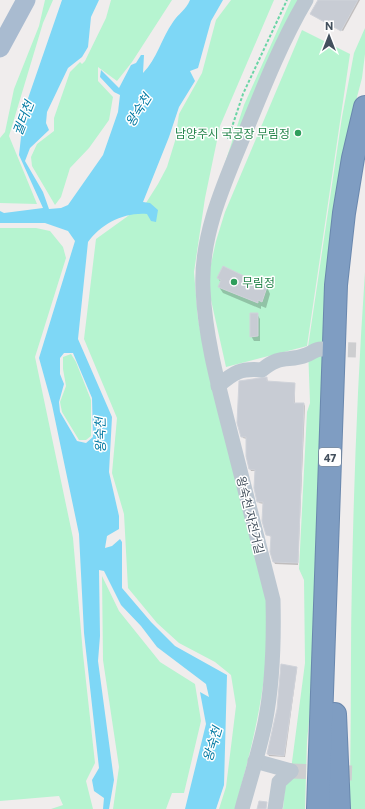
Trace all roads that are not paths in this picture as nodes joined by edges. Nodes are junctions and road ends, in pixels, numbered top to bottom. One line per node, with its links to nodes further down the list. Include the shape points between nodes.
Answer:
1 (12, 0): 4 (main road)
2 (26, 0): 5 (main road)
3 (306, 0): 9 (street, 왕숙천 자전거길, via 272,66 212,220 205,253 202,289)
4 (0, 23)
5 (0, 48)
6 (365, 107): 10 (highway, 47, via 344,213 336,285)
7 (365, 163): 10 (highway, 47, via 356,211 347,329 340,626)
8 (323, 349): 9 (street, via 317,348 305,356 270,362 262,370 247,369 234,373)
9 (218, 386): 11 (street, 왕숙천 자전거길, via 273,600 274,629 269,698)
10 (329, 714): 14 (highway); 15 (highway, 47); 16 (highway, 47); 17 (highway)
11 (256, 761): 12 (street, 왕숙천 자전거길); 13 (street, via 291,771 279,782)
12 (242, 809)
13 (275, 809)
14 (313, 809)
15 (318, 809)
16 (332, 809)
17 (339, 809)

